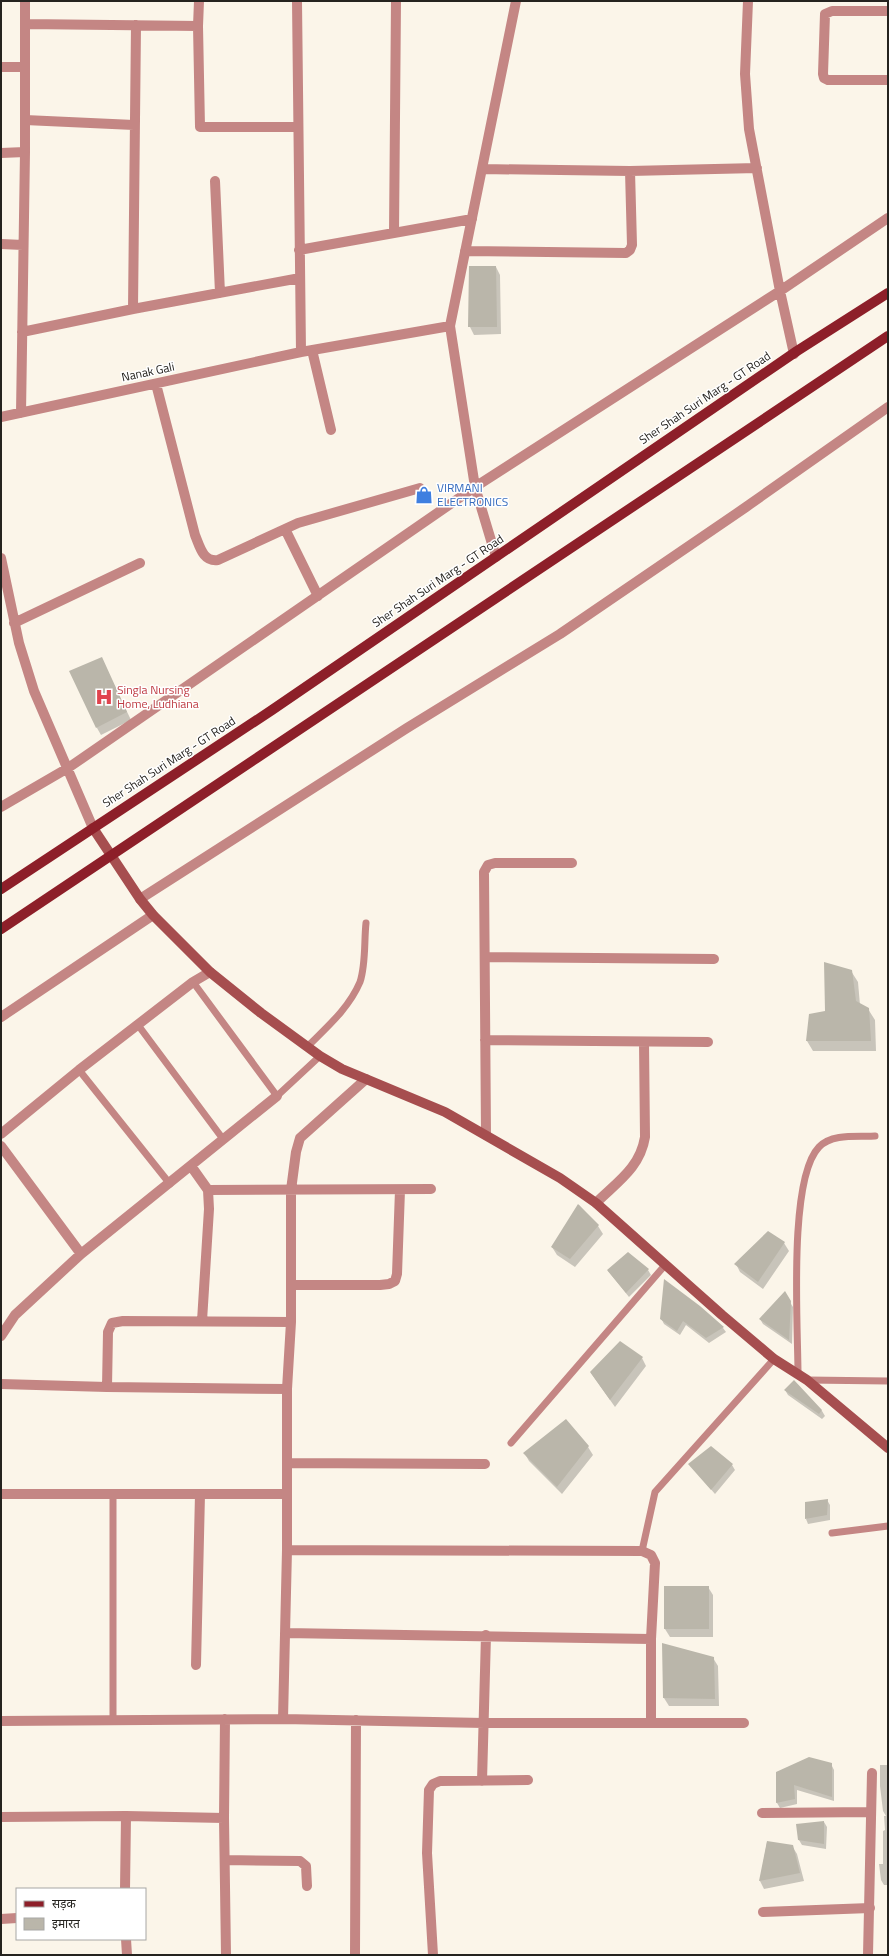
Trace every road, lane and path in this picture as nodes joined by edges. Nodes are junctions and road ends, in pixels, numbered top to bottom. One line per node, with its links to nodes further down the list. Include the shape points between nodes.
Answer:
1 (25, 1): 8 (street)
2 (199, 1): 10 (street)
3 (297, 1): 16 (street)
4 (396, 1): 25 (street)
5 (516, 1): 20 (street)
6 (748, 1): 19 (street, via 746,101)
7 (888, 11): 13 (street, via 832,11 825,14 823,74 824,78 833,80)
8 (25, 24): 9 (street); 12 (street)
9 (136, 25): 10 (street); 15 (street)
10 (198, 26): 16 (street, via 200,126)
11 (1, 67): 12 (street)
12 (25, 67): 14 (street)
13 (888, 80)
14 (25, 120): 15 (street); 17 (street)
15 (134, 125): 34 (street)
16 (298, 126): 28 (street)
17 (25, 152): 18 (street); 27 (street)
18 (1, 153)
19 (757, 168): 21 (street); 31 (street)
20 (482, 169): 21 (street); 24 (street)
21 (630, 171): 29 (street, via 632,245 626,253)
22 (215, 181): 32 (street)
23 (888, 218): 31 (street)
24 (472, 219): 25 (street); 29 (street)
25 (394, 233): 28 (street)
26 (1, 244): 27 (street)
27 (23, 245): 36 (street)
28 (299, 250): 30 (street)
29 (465, 251): 35 (street)
30 (300, 278): 32 (street); 39 (street)
31 (780, 291): 40 (street); 46 (street)
32 (220, 293): 34 (street)
33 (888, 293): 40 (main road, Sher Shah Suri Marg - GT Road)
34 (133, 309): 36 (street)
35 (450, 326): 38 (street, Nanak Gali); 46 (street)
36 (22, 332): 43 (street)
37 (886, 341): 59 (main road)
38 (312, 350): 39 (street, Nanak Gali); 45 (street)
39 (301, 352): 41 (street, Nanak Gali)
40 (794, 354): 49 (main road, Sher Shah Suri Marg - GT Road)
41 (156, 384): 43 (street, Nanak Gali); 48 (street, via 195,535 207,558 212,561 218,560)
42 (888, 407): 62 (street, via 560,634 407,728)
43 (21, 413): 44 (street, Nanak Gali)
44 (1, 417)
45 (331, 430)
46 (475, 487): 49 (street); 52 (street)
47 (420, 488): 48 (street)
48 (285, 529): 52 (street)
49 (496, 557): 58 (main road, Sher Shah Suri Marg - GT Road)
50 (1, 558): 53 (street)
51 (140, 562): 55 (street)
52 (318, 596): 56 (street)
53 (11, 608): 54 (street); 55 (street)
54 (1, 612)
55 (14, 622): 56 (street, via 18,643 34,691)
56 (68, 768): 57 (street); 58 (street)
57 (1, 807)
58 (94, 828): 59 (street); 61 (main road, Sher Shah Suri Marg - GT Road)
59 (112, 855): 62 (street); 65 (main road)
60 (572, 863): 66 (street, via 488,865 484,872)
61 (1, 889)
62 (140, 899): 63 (street)
63 (153, 915): 68 (street); 70 (street)
64 (366, 923): 75 (lane, via 360,981 336,1018)
65 (1, 930)
66 (485, 957): 67 (street); 72 (street)
67 (714, 959)
68 (210, 972): 69 (street); 75 (street)
69 (193, 982): 71 (street); 79 (lane)
70 (1, 1017)
71 (138, 1025): 77 (street); 83 (lane)
72 (485, 1040): 73 (street); 81 (street)
73 (644, 1042): 74 (street); 91 (street, via 643,1151 637,1162)
74 (708, 1042)
75 (308, 1046): 76 (street)
76 (320, 1056): 78 (street); 79 (lane)
77 (79, 1070): 80 (street); 86 (lane)
78 (366, 1080): 81 (street, via 444,1112); 89 (street, via 300,1138)
79 (276, 1096): 83 (street)
80 (1, 1134)
81 (486, 1135): 91 (street)
82 (875, 1136): 99 (lane, via 832,1139 819,1146 810,1161 802,1184 797,1261)
83 (224, 1139): 85 (street)
84 (1, 1146): 92 (street)
85 (191, 1166): 86 (street); 88 (street)
86 (170, 1184): 92 (street)
87 (431, 1189): 90 (street)
88 (208, 1190): 89 (street); 95 (street, via 210,1209)
89 (291, 1190): 90 (street); 94 (street)
90 (400, 1190): 94 (street, via 395,1281 380,1285)
91 (596, 1202): 93 (street)
92 (82, 1254): 97 (street, via 15,1315)
93 (666, 1264): 98 (street, via 722,1316); 105 (lane)
94 (291, 1285): 96 (street)
95 (202, 1321): 96 (street); 103 (street, via 112,1323 108,1332)
96 (290, 1322): 104 (street)
97 (1, 1336)
98 (774, 1359): 99 (street); 116 (lane, via 655,1492)
99 (798, 1374): 100 (street)
100 (807, 1380): 101 (lane); 106 (street)
101 (888, 1381)
102 (1, 1384): 103 (street)
103 (107, 1387): 104 (street)
104 (288, 1389): 107 (street)
105 (511, 1443)
106 (888, 1448)
107 (288, 1463): 108 (street); 111 (street)
108 (485, 1464)
109 (1, 1494): 112 (street)
110 (200, 1494): 111 (street); 112 (street); 120 (street)
111 (287, 1494): 115 (street)
112 (113, 1495): 122 (lane)
113 (888, 1526): 114 (lane)
114 (832, 1533)
115 (287, 1550): 116 (street); 117 (street)
116 (642, 1551): 119 (street, via 650,1555 655,1563)
117 (285, 1634): 118 (street); 123 (street)
118 (486, 1636): 119 (street); 126 (street)
119 (651, 1638): 127 (street)
120 (196, 1665)
121 (225, 1718): 122 (street); 123 (street); 136 (street)
122 (113, 1719): 125 (street)
123 (283, 1719): 124 (street)
124 (356, 1720): 126 (street); 147 (street)
125 (1, 1721)
126 (484, 1723): 127 (street); 131 (street)
127 (651, 1723): 128 (street)
128 (744, 1723)
129 (872, 1773): 132 (street)
130 (528, 1780): 131 (street)
131 (482, 1781): 148 (street, via 440,1781 433,1784 429,1790 428,1853)
132 (871, 1812): 133 (street); 140 (street)
133 (762, 1814)
134 (126, 1816): 135 (street); 136 (street); 139 (street)
135 (1, 1817)
136 (224, 1818): 137 (street)
137 (225, 1860): 138 (street, via 300,1861 306,1866); 146 (street)
138 (307, 1886)
139 (125, 1888)
140 (870, 1908): 141 (street); 149 (street)
141 (764, 1912)
142 (1, 1918): 143 (street)
143 (16, 1918)
144 (126, 1940): 145 (street)
145 (127, 1955)
146 (226, 1955)
147 (355, 1955)
148 (433, 1955)
149 (868, 1955)

